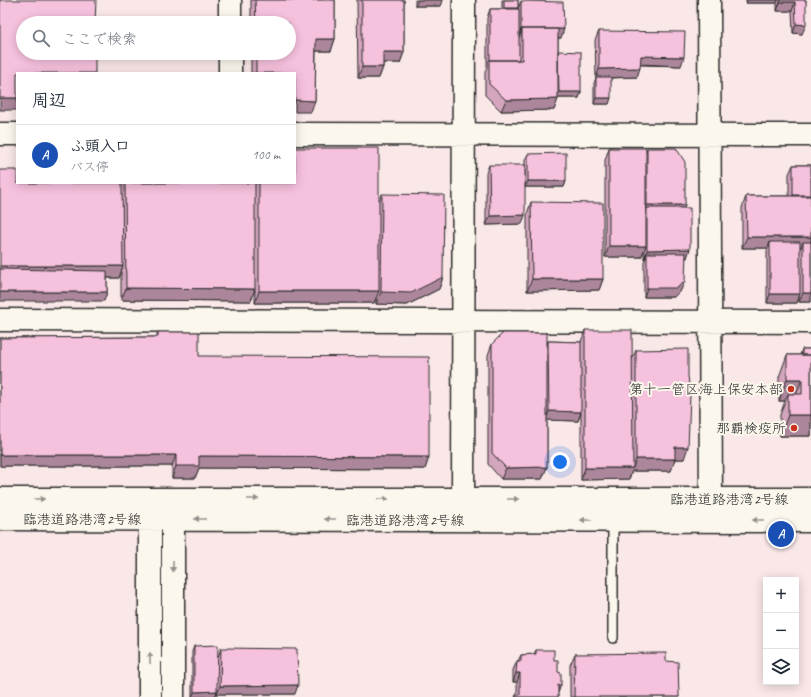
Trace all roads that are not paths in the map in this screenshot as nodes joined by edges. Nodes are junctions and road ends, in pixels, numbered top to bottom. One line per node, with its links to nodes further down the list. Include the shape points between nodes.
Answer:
1 (230, 0): 4 (street)
2 (464, 0): 10 (street)
3 (709, 0): 11 (street)
4 (230, 16)
5 (230, 60): 6 (street)
6 (230, 72)
7 (0, 134): 8 (street)
8 (16, 134)
9 (296, 134): 10 (street)
10 (464, 134): 11 (street); 14 (street)
11 (709, 134): 12 (street); 15 (street)
12 (811, 135)
13 (0, 320): 14 (street)
14 (463, 321): 15 (street); 21 (street)
15 (710, 322): 16 (street); 23 (street)
16 (811, 322)
17 (0, 499): 19 (street, 臨港道路港湾2号線, one-way to 19)
18 (811, 499): 23 (street, 臨港道路港湾2号線)
19 (150, 509): 20 (street, 臨港道路港湾2号線); 24 (street, 臨港道路港湾2号線); 27 (street, one-way to 19)
20 (173, 509): 21 (street, 臨港道路港湾2号線); 28 (street, one-way to 28)
21 (463, 509): 22 (street, 臨港道路港湾2号線)
22 (615, 510): 23 (street, 臨港道路港湾2号線); 26 (lane)
23 (711, 510): 25 (street, 臨港道路港湾2号線, one-way to 23)
24 (0, 519)
25 (811, 521)
26 (613, 638)
27 (150, 697)
28 (173, 697)

